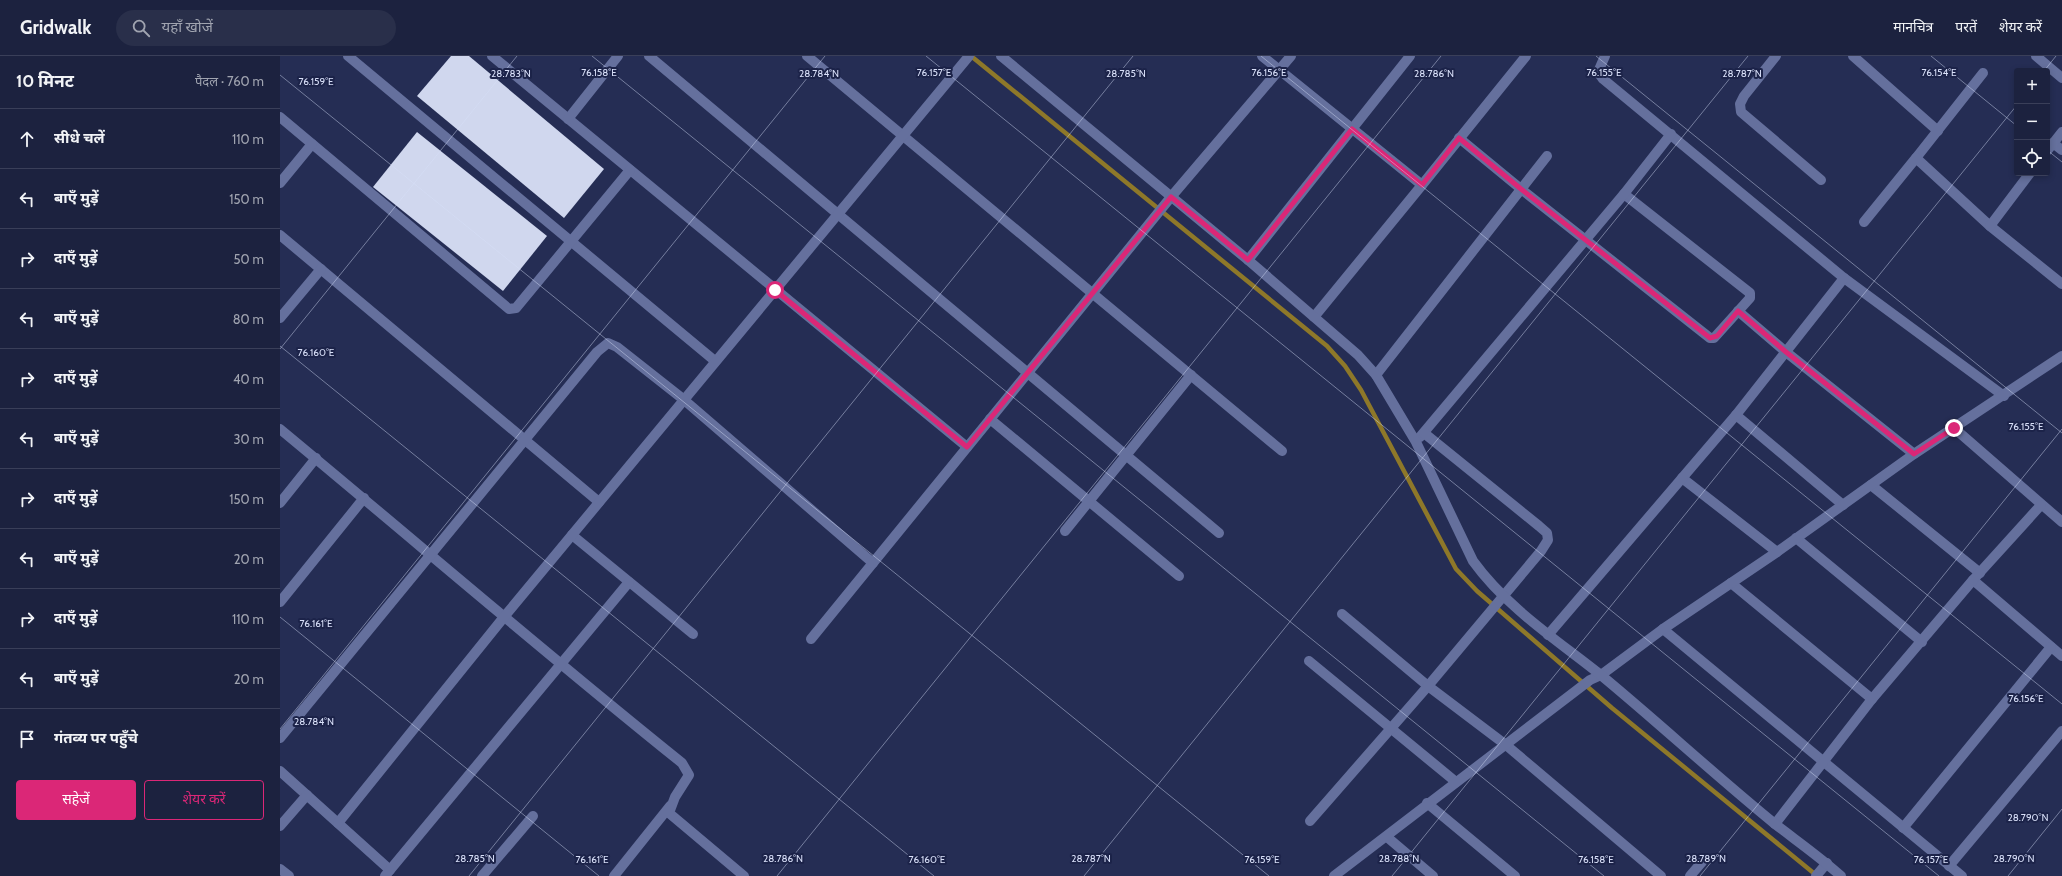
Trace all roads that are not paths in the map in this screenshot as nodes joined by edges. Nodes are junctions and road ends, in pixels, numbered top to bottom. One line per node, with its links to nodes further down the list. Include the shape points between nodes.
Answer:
1 (348, 56): 45 (street)
2 (492, 56): 20 (street)
3 (618, 56): 20 (street)
4 (649, 56): 40 (street)
5 (808, 56): 25 (street)
6 (969, 56): 25 (street)
7 (1001, 56): 39 (street)
8 (1262, 56): 16 (street)
9 (1291, 56): 16 (street)
10 (1410, 56): 21 (street)
11 (1526, 56): 26 (street)
12 (1605, 56): 24 (street, via 1598,72 1603,79)
13 (1776, 56): 34 (street, via 1744,96 1740,104 1741,112)
14 (2036, 56): 18 (street)
15 (1856, 57): 22 (street)
16 (1280, 70): 21 (street); 39 (street)
17 (1983, 73): 22 (street)
18 (2062, 78)
19 (280, 117): 27 (street)
20 (568, 119): 32 (street)
21 (1352, 129): 36 (street); 46 (street)
22 (1938, 131): 31 (street)
23 (2062, 132): 28 (street)
24 (1671, 134): 38 (street); 48 (street)
25 (902, 136): 40 (street); 51 (street)
26 (1459, 138): 36 (street); 37 (street)
27 (312, 144): 35 (street); 45 (street, via 509,309 516,308)
28 (2050, 147): 29 (street)
29 (2062, 150)
30 (1547, 156): 37 (street)
31 (1916, 158): 41 (street); 42 (street)
32 (630, 170): 45 (street); 50 (street)
33 (2028, 176): 42 (street)
34 (1821, 180)
35 (280, 183)
36 (1422, 185): 53 (street)
37 (1521, 189): 44 (street); 60 (street)
38 (1624, 194): 44 (street); 52 (street, via 1749,291 1750,298)
39 (1171, 197): 46 (street); 51 (street)
40 (837, 214): 50 (street); 58 (street)
41 (1864, 222)
42 (1990, 226): 49 (street)
43 (280, 235): 47 (street)
44 (1586, 239): 52 (street, via 1710,338 1717,336); 67 (street)
45 (572, 242): 57 (street)
46 (1248, 260): 53 (street)
47 (321, 269): 54 (street); 68 (street)
48 (1844, 278): 55 (street); 61 (street)
49 (2062, 284)
50 (775, 290): 57 (street); 70 (street)
51 (1092, 293): 58 (street); 59 (street)
52 (1738, 311): 55 (street)
53 (1314, 317): 60 (street, via 1358,355)
54 (280, 318)
55 (1786, 352): 63 (street); 73 (street)
56 (2062, 356): 61 (street)
57 (716, 361): 62 (street)
58 (1028, 372): 64 (street); 72 (street)
59 (1191, 375): 71 (street); 72 (street)
60 (1376, 375): 69 (street)
61 (2004, 396): 65 (street)
62 (684, 400): 68 (street, via 617,347 608,343 597,352); 79 (street); 90 (street)
63 (1736, 415): 75 (street); 81 (street)
64 (990, 418): 70 (street); 78 (street)
65 (1954, 428): 73 (street); 82 (street)
66 (280, 429): 74 (street)
67 (1424, 433): 69 (street); 95 (street, via 1547,533 1546,545)
68 (525, 440): 79 (street); 89 (street)
69 (1416, 442): 95 (street, via 1473,561)
70 (967, 447): 90 (street)
71 (1282, 451)
72 (1125, 454): 78 (street); 85 (street)
73 (1914, 454): 76 (street)
74 (316, 458): 77 (street); 80 (street)
75 (1682, 478): 88 (street); 101 (street)
76 (1872, 485): 81 (street); 92 (street)
77 (364, 498): 89 (street); 96 (street)
78 (1088, 500): 84 (street); 91 (street)
79 (599, 502): 86 (street)
80 (280, 503)
81 (1843, 505): 87 (street)
82 (2041, 505): 83 (street); 92 (street)
83 (2061, 519)
84 (1065, 530)
85 (1219, 533)
86 (572, 535): 93 (street); 98 (street)
87 (1796, 538): 88 (street); 103 (street)
88 (1777, 552): 94 (street)
89 (431, 554): 98 (street); 113 (street)
90 (873, 563): 102 (street)
91 (1179, 576)
92 (1976, 576): 103 (street); 104 (street)
93 (629, 582): 100 (street); 107 (street)
94 (1731, 583): 99 (street); 110 (street)
95 (1502, 595): 101 (street); 109 (street)
96 (280, 602)
97 (1342, 614): 109 (street)
98 (504, 617): 107 (street); 123 (street)
99 (1663, 629): 108 (street); 115 (street)
100 (693, 634)
101 (1548, 635): 108 (street)
102 (811, 639)
103 (1922, 642): 110 (street)
104 (2051, 646): 105 (street); 126 (street)
105 (2062, 656)
106 (1309, 661): 111 (street)
107 (560, 665): 120 (street, via 687,768 689,775); 132 (street)
108 (1601, 675): 114 (street, via 1590,680); 124 (street)
109 (1428, 686): 111 (street); 114 (street)
110 (1872, 699): 115 (street)
111 (1391, 728): 117 (street); 122 (street)
112 (2062, 731): 130 (street)
113 (280, 738)
114 (1506, 745): 117 (street); 140 (street)
115 (1824, 761): 124 (street); 126 (street)
116 (280, 771): 118 (street)
117 (1456, 782): 119 (street)
118 (307, 795): 123 (street); 125 (street)
119 (1427, 803): 127 (street); 139 (street)
120 (670, 806): 135 (street); 136 (street, via 669,813 675,819)
121 (533, 816): 134 (street)
122 (1310, 821)
123 (338, 823): 132 (street)
124 (1775, 824): 129 (street)
125 (280, 826)
126 (1903, 828): 130 (street)
127 (1387, 837): 137 (street); 138 (street)
128 (1702, 862): 141 (street)
129 (1827, 863): 142 (street); 143 (street)
130 (1949, 866): 144 (street)
131 (280, 869): 133 (street)
132 (387, 873)
133 (289, 876)
134 (482, 876)
135 (614, 876)
136 (744, 876)
137 (1334, 876)
138 (1433, 876)
139 (1515, 876)
140 (1661, 876)
141 (1690, 876)
142 (1816, 876)
143 (1842, 876)
144 (1962, 876)

